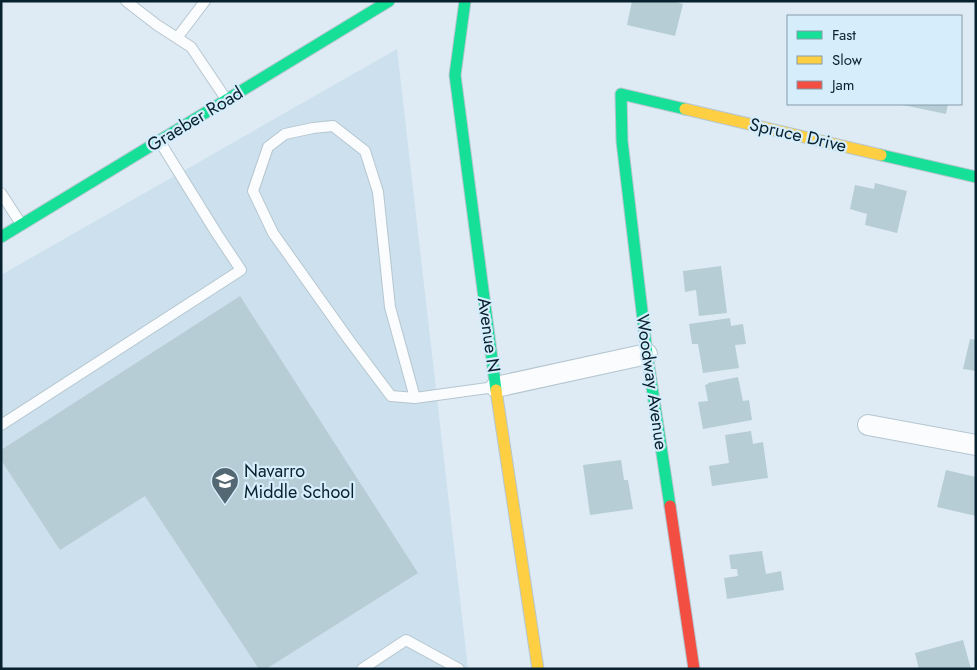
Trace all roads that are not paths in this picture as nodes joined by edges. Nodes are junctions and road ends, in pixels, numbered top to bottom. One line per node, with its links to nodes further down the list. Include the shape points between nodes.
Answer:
1 (126, 1): 5 (lane)
2 (205, 1): 5 (lane)
3 (389, 1): 7 (street, Graeber Road)
4 (465, 1): 14 (street, Avenue N, via 455,75)
5 (177, 38): 7 (lane, via 191,47)
6 (620, 94): 9 (street, Spruce Drive); 13 (street, Woodway Avenue, via 622,141)
7 (226, 100): 8 (street, Graeber Road)
8 (159, 141): 11 (street, Graeber Road); 16 (lane, via 241,270)
9 (976, 177)
10 (1, 193): 11 (lane)
11 (21, 225): 12 (street, Graeber Road)
12 (1, 237)
13 (647, 354): 14 (street); 22 (street, Woodway Avenue)
14 (496, 387): 15 (lane); 21 (street, Avenue N)
15 (416, 398): 15 (lane, via 390,307 378,192 365,150 333,126 285,134 268,147 253,191 273,233 391,396)
16 (1, 425)
17 (868, 425): 18 (street)
18 (976, 445)
19 (362, 669): 20 (lane, via 406,640)
20 (459, 669)
21 (538, 669)
22 (694, 669)

